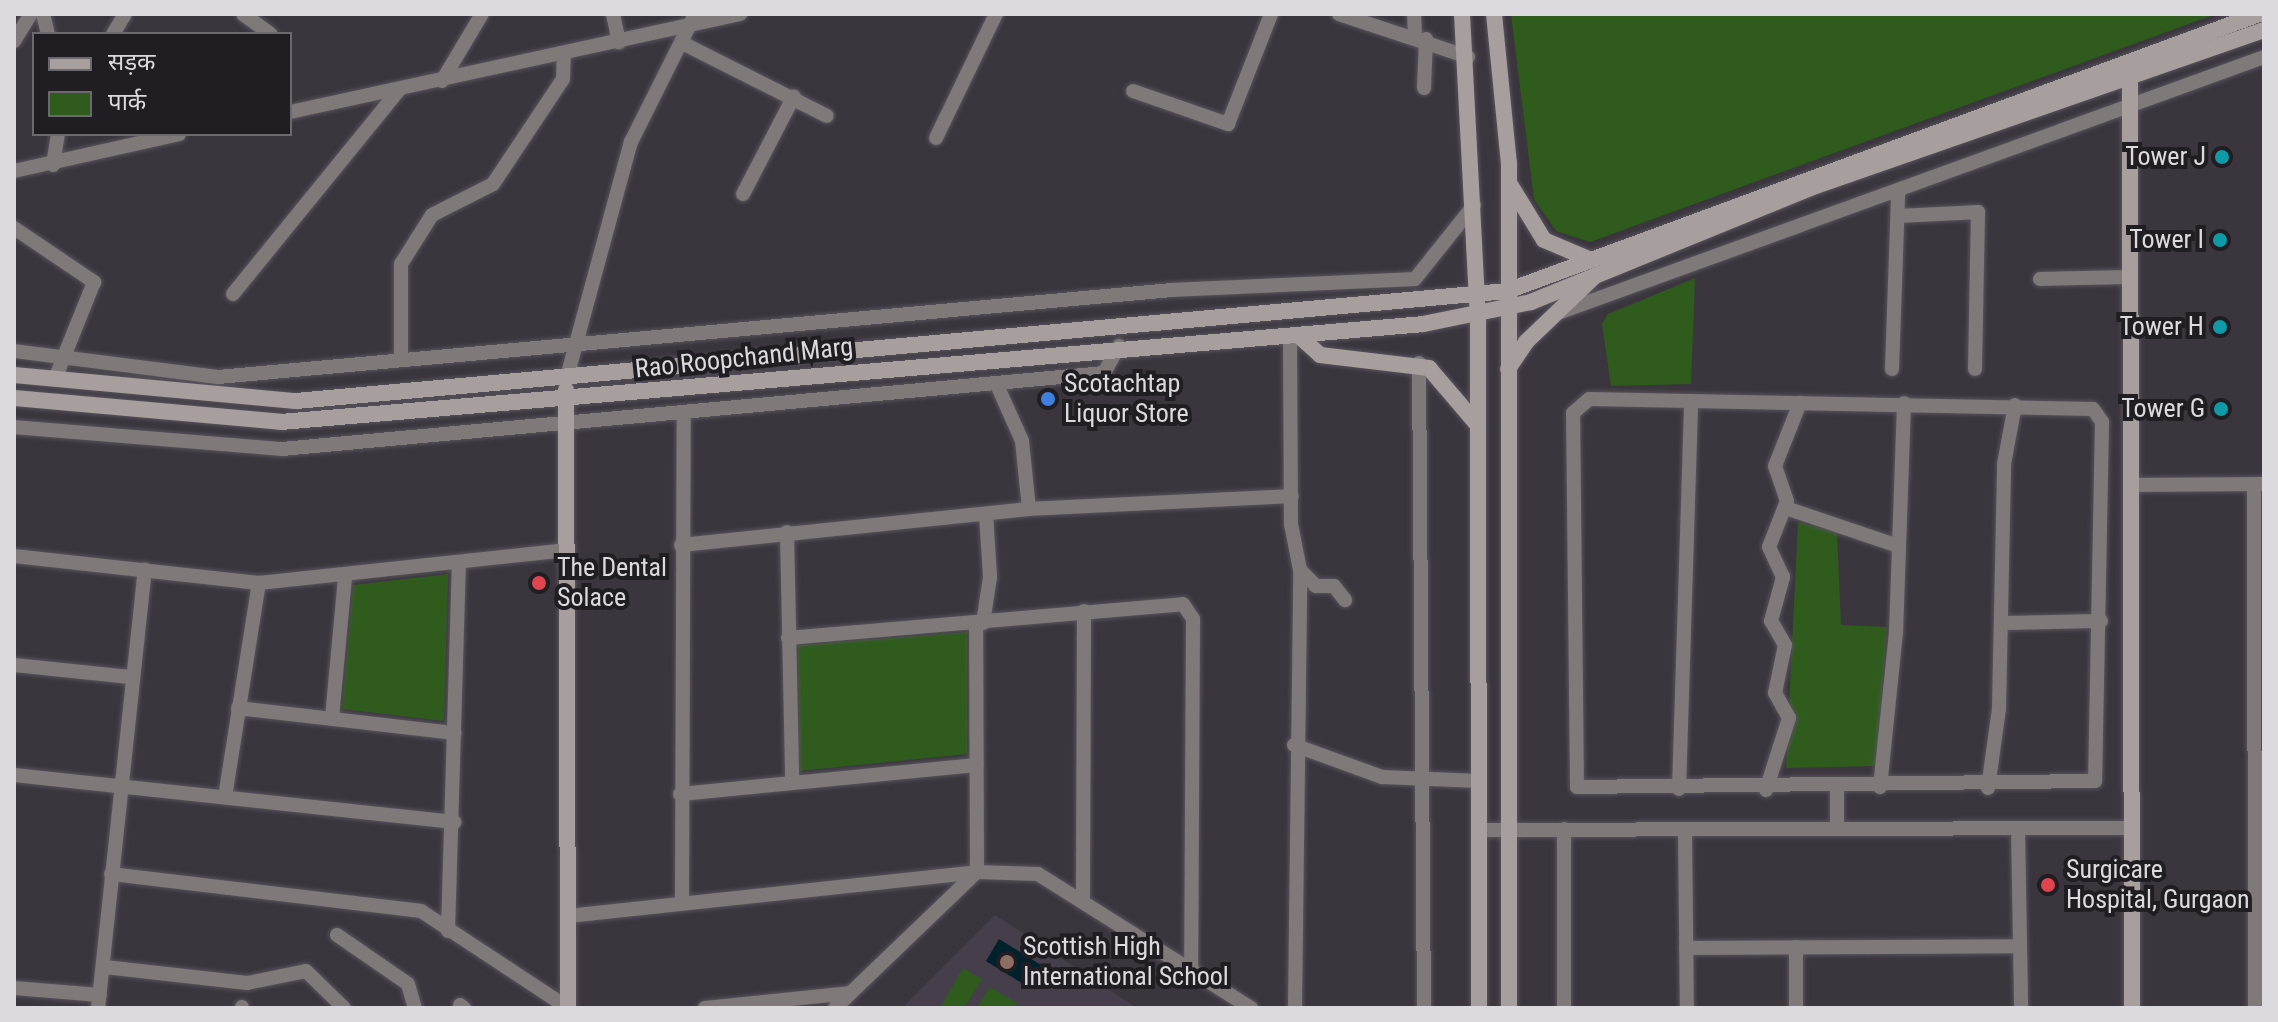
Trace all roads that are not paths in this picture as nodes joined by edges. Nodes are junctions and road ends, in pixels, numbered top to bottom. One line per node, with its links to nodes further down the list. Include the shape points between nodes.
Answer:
1 (31, 14): 19 (street)
2 (125, 14): 16 (street)
3 (243, 14): 17 (street)
4 (482, 14): 26 (street)
5 (613, 14): 20 (street)
6 (740, 14): 14 (street)
7 (996, 14): 36 (street)
8 (1271, 14): 29 (street, via 1228,124)
9 (1339, 14): 18 (street)
10 (1414, 14): 18 (street)
11 (1462, 14): 23 (main road)
12 (1494, 14): 40 (main road)
13 (2259, 14): 25 (main road)
14 (693, 20): 20 (street); 21 (street)
15 (2264, 30): 25 (main road)
16 (114, 32)
17 (268, 32)
18 (1421, 38): 23 (street); 27 (street)
19 (14, 41)
20 (619, 42): 22 (street)
21 (682, 43): 30 (street); 57 (street, via 631,142)
22 (564, 54): 26 (street); 60 (street, via 563,79 493,184 432,215 401,264)
23 (1468, 57): 43 (main road)
24 (2264, 57): 31 (street)
25 (2130, 70): 31 (main road); 46 (main road)
26 (442, 81): 28 (street)
27 (1424, 88)
28 (399, 90): 32 (street); 50 (street)
29 (1133, 91)
30 (794, 96): 33 (street); 41 (street)
31 (2129, 107): 42 (street); 47 (main road)
32 (292, 112)
33 (827, 116)
34 (58, 136): 38 (street)
35 (160, 136): 37 (street)
36 (936, 138)
37 (132, 139): 38 (street)
38 (53, 165): 39 (street)
39 (14, 171)
40 (1509, 181): 46 (main road, via 1544,240); 49 (main road)
41 (743, 194)
42 (1898, 194): 44 (street); 53 (street)
43 (1474, 205): 51 (main road); 57 (street, via 1415,279 1172,290)
44 (1899, 216): 62 (street); 63 (street, via 1978,212)
45 (14, 228): 59 (street, via 94,282)
46 (1595, 264): 49 (main road, Rao Roopchand Marg); 52 (main road, Rao Roopchand Marg); 53 (main road)
47 (2130, 277): 48 (street); 80 (main road)
48 (2040, 279)
49 (1507, 291): 51 (main road, Rao Roopchand Marg); 52 (main road)
50 (233, 294)
51 (1477, 295): 54 (main road); 66 (main road, Rao Roopchand Marg)
52 (1507, 310): 54 (main road, Rao Roopchand Marg); 64 (main road)
53 (1558, 313): 64 (main road, via 1515,354)
54 (1478, 315): 55 (main road, Rao Roopchand Marg); 76 (main road)
55 (1294, 335): 56 (main road, Rao Roopchand Marg); 61 (main road, via 1320,355); 81 (street)
56 (1119, 346): 68 (street, via 1104,373); 70 (main road, Rao Roopchand Marg)
57 (573, 347): 60 (street); 66 (street)
58 (14, 351): 59 (street)
59 (64, 357): 60 (street, via 218,377); 67 (street)
60 (401, 359)
61 (1419, 363): 76 (main road); 114 (street)
62 (1892, 369)
63 (1975, 369)
64 (1507, 372): 126 (main road)
65 (14, 375): 67 (main road, Rao Roopchand Marg)
66 (567, 377): 67 (main road, Rao Roopchand Marg, via 250,401); 70 (main road)
67 (55, 379)
68 (997, 385): 75 (street); 83 (street, via 1022,441)
69 (14, 398): 70 (main road, Rao Roopchand Marg, via 281,422)
70 (565, 400): 78 (main road)
71 (1691, 401): 72 (street); 119 (street); 119 (street, via 1589,399 1573,413 1574,783)
72 (1800, 403): 73 (street); 82 (street, via 1775,466)
73 (1904, 403): 74 (street); 87 (street)
74 (2015, 405): 98 (street, via 2100,414); 99 (street, via 2003,484)
75 (684, 415): 78 (street); 86 (street)
76 (1476, 423): 113 (main road)
77 (14, 427): 78 (street, via 282,449)
78 (565, 428): 88 (main road)
79 (2259, 484): 80 (street); 94 (street)
80 (2130, 485): 125 (main road)
81 (1292, 496): 83 (street); 92 (street)
82 (1786, 508): 87 (street); 120 (street, via 1769,547 1783,577 1771,614 1785,645 1775,693 1789,718)
83 (1029, 509): 84 (street)
84 (986, 514): 85 (street); 100 (street, via 990,577)
85 (787, 532): 86 (street); 101 (street)
86 (681, 545): 121 (street)
87 (1895, 545): 117 (street, via 1896,633)
88 (567, 550): 90 (street); 136 (main road)
89 (14, 556): 91 (street)
90 (459, 563): 93 (street); 107 (street)
91 (145, 570): 95 (street); 104 (street)
92 (1300, 570): 96 (street); 108 (street)
93 (345, 577): 95 (street); 106 (street)
94 (2259, 578): 103 (street)
95 (259, 583): 105 (street)
96 (1345, 600)
97 (1084, 611): 100 (street); 134 (street); 144 (street, via 1183,604 1193,619)
98 (2101, 621): 99 (street); 118 (street, via 2095,781)
99 (2003, 623): 118 (street)
100 (980, 624): 101 (street); 110 (street)
101 (788, 638): 112 (street)
102 (14, 665): 104 (street)
103 (2259, 668): 109 (street)
104 (130, 677): 115 (street)
105 (238, 708): 106 (street); 122 (street)
106 (332, 718): 107 (street)
107 (455, 733): 123 (street)
108 (1294, 745): 114 (street); 154 (street)
109 (2259, 756): 131 (street)
110 (977, 765): 112 (street); 132 (street)
111 (14, 779): 115 (street)
112 (792, 780): 121 (street)
113 (1479, 781): 114 (street); 130 (main road)
114 (1424, 784): 155 (street)
115 (121, 786): 122 (street); 133 (street)
116 (1837, 787): 117 (street); 120 (street); 129 (street)
117 (1880, 787): 118 (street)
118 (1988, 788)
119 (1679, 789): 120 (street)
120 (1766, 790)
121 (680, 794): 135 (street)
122 (225, 797): 123 (street)
123 (454, 822): 137 (street)
124 (2018, 828): 125 (street); 129 (street); 140 (street)
125 (2132, 828): 162 (main road)
126 (1509, 829): 127 (street); 130 (street); 157 (main road)
127 (1564, 829): 128 (street); 158 (street)
128 (1685, 829): 129 (street); 142 (street)
129 (1837, 829)
130 (1479, 830): 156 (main road)
131 (2259, 844): 138 (street)
132 (977, 872): 134 (street, via 1038,874); 135 (street); 146 (street)
133 (111, 874): 137 (street, via 344,896 421,911); 143 (street)
134 (1083, 897): 144 (street)
135 (682, 903): 136 (street)
136 (568, 916): 150 (main road)
137 (448, 931): 150 (street)
138 (2259, 932): 163 (street)
139 (337, 935): 149 (street, via 408,984)
140 (2020, 946): 141 (street); 161 (street)
141 (1796, 947): 142 (street); 160 (street)
142 (1686, 948): 159 (street)
143 (105, 967): 147 (street); 148 (street, via 247,983 306,971)
144 (1191, 974): 153 (street)
145 (14, 988): 147 (street)
146 (849, 993): 151 (street); 152 (street)
147 (99, 1001)
148 (344, 1008)
149 (415, 1008)
150 (568, 1008)
151 (705, 1008)
152 (835, 1008)
153 (1251, 1008)
154 (1295, 1008)
155 (1424, 1008)
156 (1479, 1008)
157 (1509, 1008)
158 (1564, 1008)
159 (1687, 1008)
160 (1796, 1008)
161 (2021, 1008)
162 (2132, 1008)
163 (2255, 1008)

